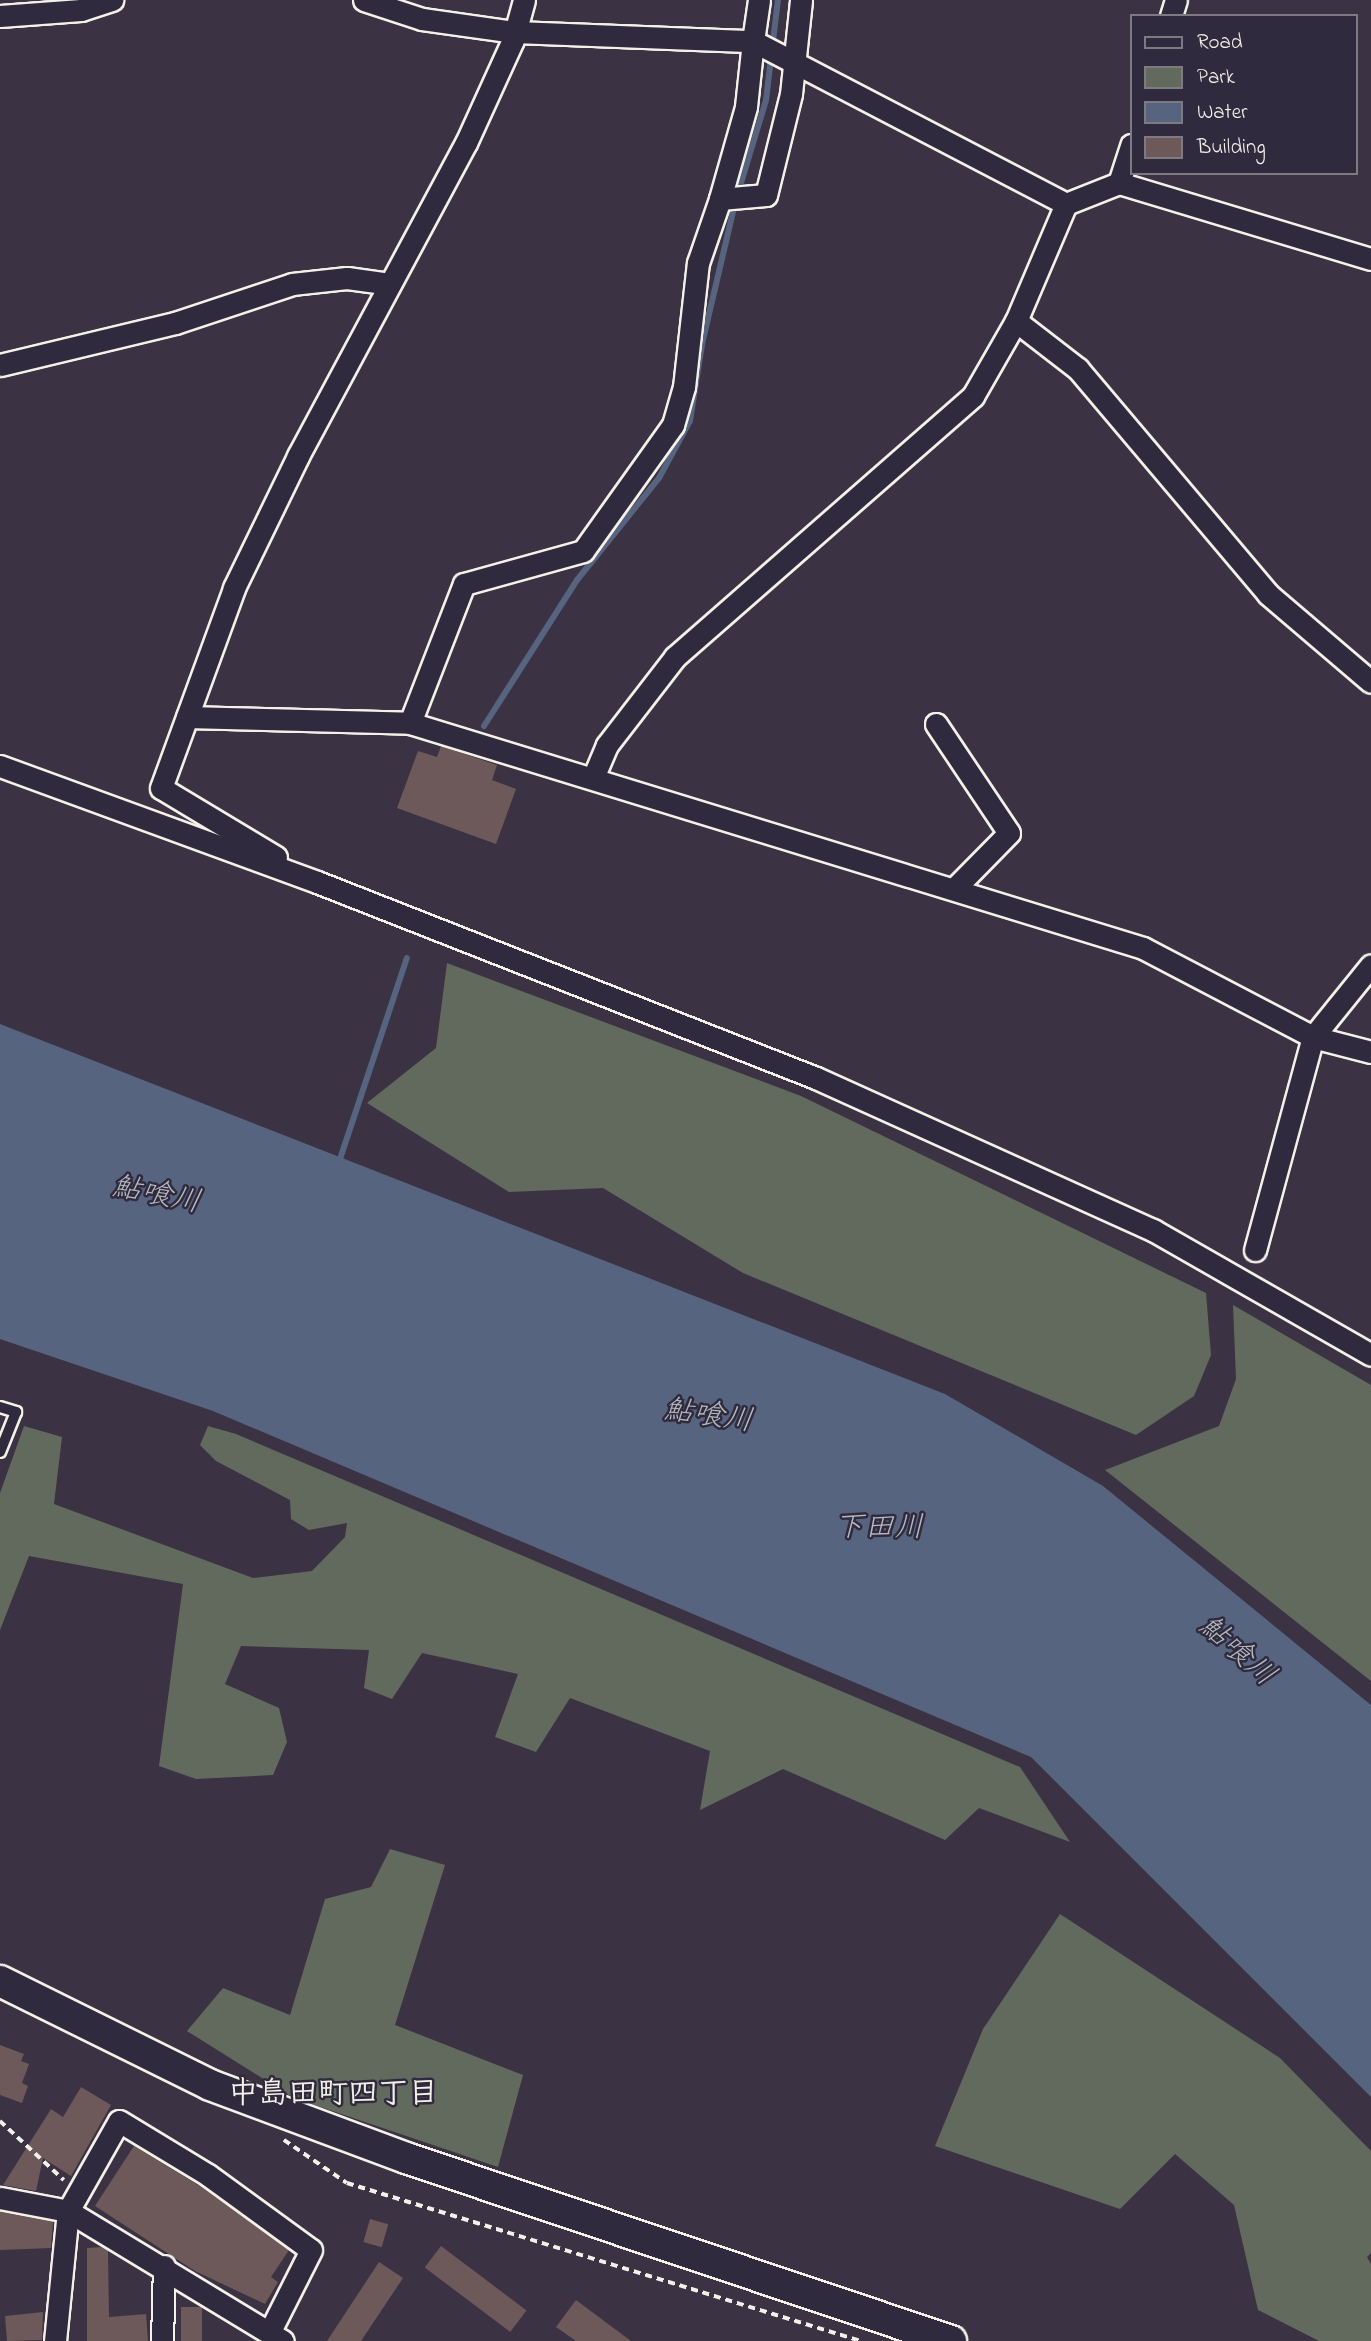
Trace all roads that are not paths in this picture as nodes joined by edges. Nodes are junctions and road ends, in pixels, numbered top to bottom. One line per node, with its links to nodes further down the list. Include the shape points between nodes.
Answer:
1 (112, 0): 6 (street, via 81,10)
2 (364, 0): 7 (street, via 422,19)
3 (524, 0): 7 (street)
4 (759, 0): 8 (street)
5 (801, 0): 9 (street)
6 (0, 16)
7 (515, 32): 8 (street); 15 (street, via 466,142)
8 (756, 43): 9 (street); 12 (street, via 747,107)
9 (788, 60): 12 (street, via 791,93 766,195); 13 (street)
10 (1130, 148): 11 (street)
11 (1119, 183): 13 (street); 14 (street)
12 (723, 198): 20 (street, via 698,263 684,387 673,425 583,551 464,584)
13 (1066, 204): 16 (street)
14 (1371, 259)
15 (390, 284): 17 (street, via 347,278 292,284 175,323); 19 (street, via 234,588)
16 (1016, 321): 18 (street, via 1078,369 1268,594); 23 (street, via 973,396 674,657 607,745)
17 (0, 365)
18 (1371, 682)
19 (187, 717): 20 (street); 24 (street, via 162,788)
20 (410, 723): 23 (street)
21 (936, 724): 25 (street, via 1009,833)
22 (0, 765): 24 (street)
23 (593, 778): 25 (street)
24 (317, 882): 30 (street, via 829,1083 1153,1230)
25 (955, 888): 27 (street, via 1143,948)
26 (1371, 965): 27 (street)
27 (1313, 1037): 28 (street); 29 (street)
28 (1371, 1052)
29 (1255, 1250)
30 (1371, 1355)
31 (0, 1407): 32 (lane, via 16,1412)
32 (0, 1452)
33 (0, 1980): 34 (street)
34 (14, 1995): 41 (street, via 210,2085 406,2158)
35 (0, 2198): 36 (street)
36 (68, 2211): 37 (street); 38 (street, via 119,2121 208,2175 311,2249); 39 (street)
37 (164, 2266): 38 (street); 40 (street)
38 (270, 2335)
39 (55, 2341)
40 (162, 2341)
41 (951, 2341)

